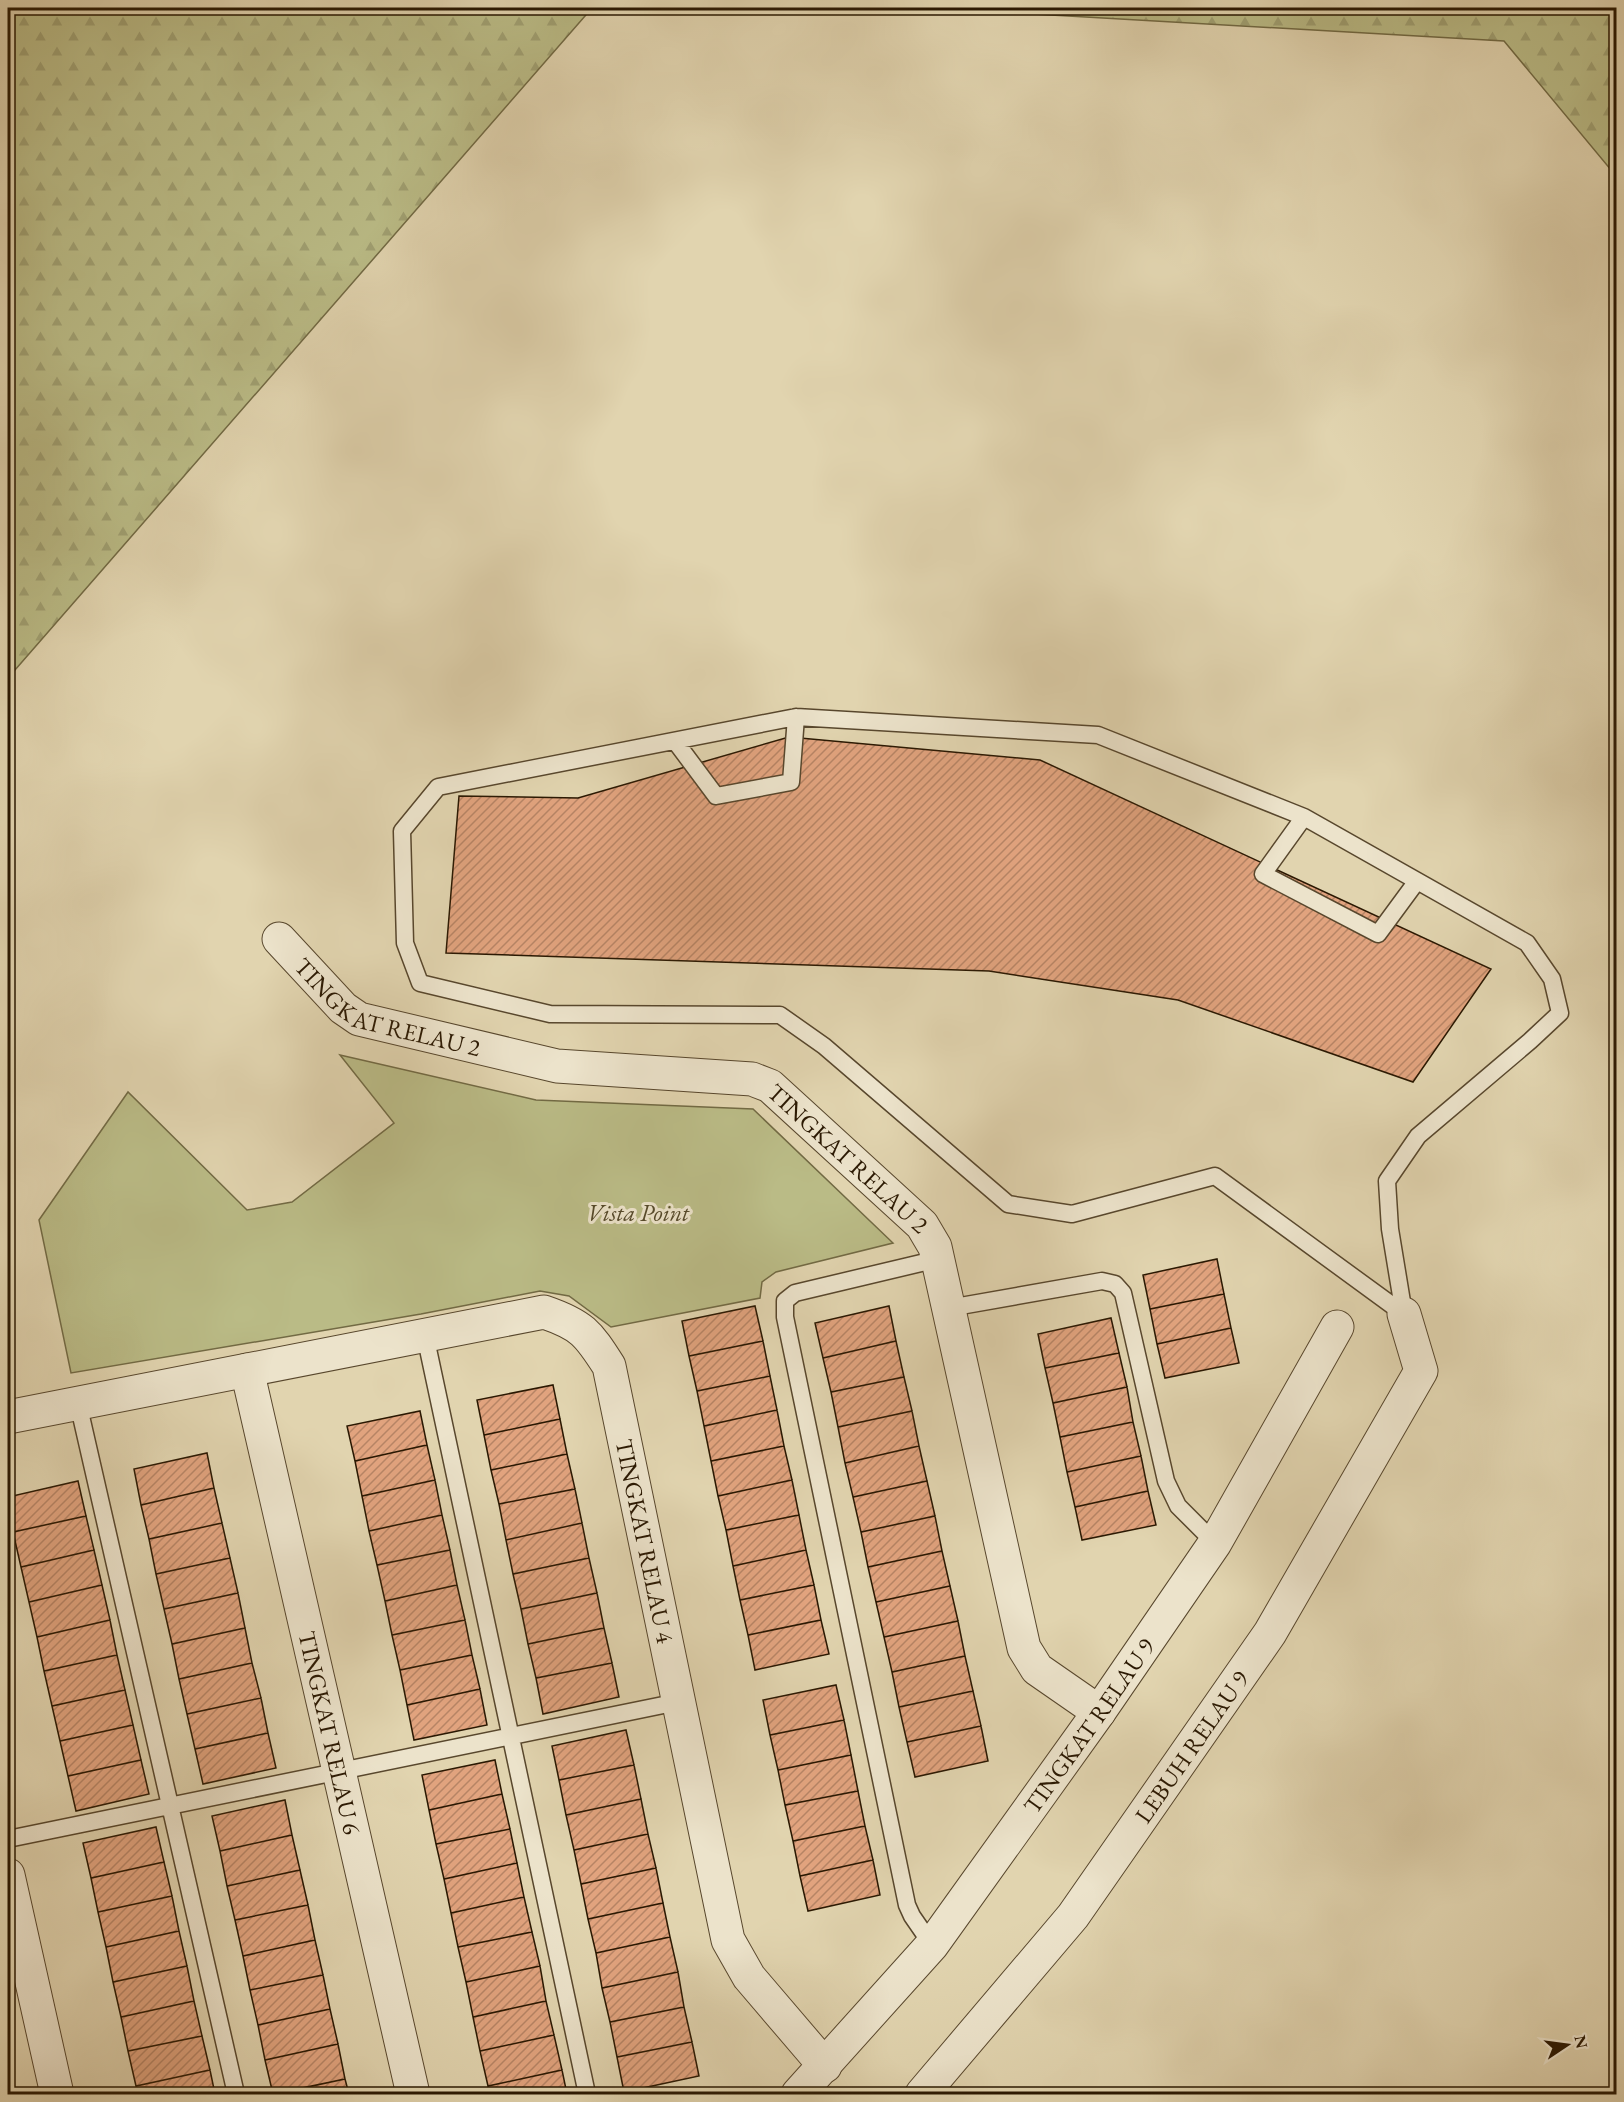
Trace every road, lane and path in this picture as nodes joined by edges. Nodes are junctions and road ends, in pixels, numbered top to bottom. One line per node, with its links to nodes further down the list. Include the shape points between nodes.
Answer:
1 (796, 717): 2 (lane); 2 (lane, via 791,782 716,796); 3 (lane, via 1098,735)
2 (675, 741): 8 (lane, via 438,787 402,831 405,943 420,983 550,1014 780,1015 824,1046 1008,1204 1072,1214 1215,1176)
3 (1304, 818): 4 (lane); 4 (lane, via 1263,874 1378,934)
4 (1417, 881): 8 (lane, via 1527,943 1552,979 1560,1013 1418,1136 1387,1181 1390,1229)
5 (279, 939): 6 (street, TINGKAT RELAU 2, via 343,1008 359,1019 557,1066 752,1079 770,1086 922,1225)
6 (938, 1259): 7 (street, TINGKAT RELAU 2); 22 (lane, via 795,1293 785,1300 785,1317 908,1905)
7 (949, 1308): 14 (lane, via 1102,1281 1114,1284 1123,1293 1166,1481 1178,1506); 16 (street, TINGKAT RELAU 2, via 1024,1648 1037,1669)
8 (1404, 1314): 29 (street, LEBUH RELAU 9, via 1421,1371 1270,1633 1073,1916)
9 (1337, 1327): 14 (street, TINGKAT RELAU 9)
10 (425, 1335): 11 (street, TINGKAT RELAU 4); 15 (street, TINGKAT RELAU 4, via 544,1312 569,1321 589,1335 609,1366); 17 (lane)
11 (247, 1370): 12 (street, TINGKAT RELAU 4); 18 (street, TINGKAT RELAU 6)
12 (78, 1403): 13 (street, TINGKAT RELAU 4); 19 (lane)
13 (8, 1417)
14 (1215, 1543): 16 (street, TINGKAT RELAU 9)
15 (678, 1702): 17 (lane); 23 (street, TINGKAT RELAU 4, via 728,1940 749,1977)
16 (1099, 1712): 22 (street, TINGKAT RELAU 9)
17 (510, 1736): 18 (lane); 27 (lane)
18 (339, 1771): 19 (lane); 26 (street, TINGKAT RELAU 6)
19 (170, 1806): 20 (lane); 25 (lane)
20 (8, 1839)
21 (8, 1875): 24 (street)
22 (932, 1946): 23 (street, TINGKAT RELAU 9)
23 (825, 2066): 28 (street, TINGKAT RELAU 9)
24 (57, 2094)
25 (236, 2094)
26 (412, 2094)
27 (587, 2094)
28 (798, 2094)
29 (922, 2094)

